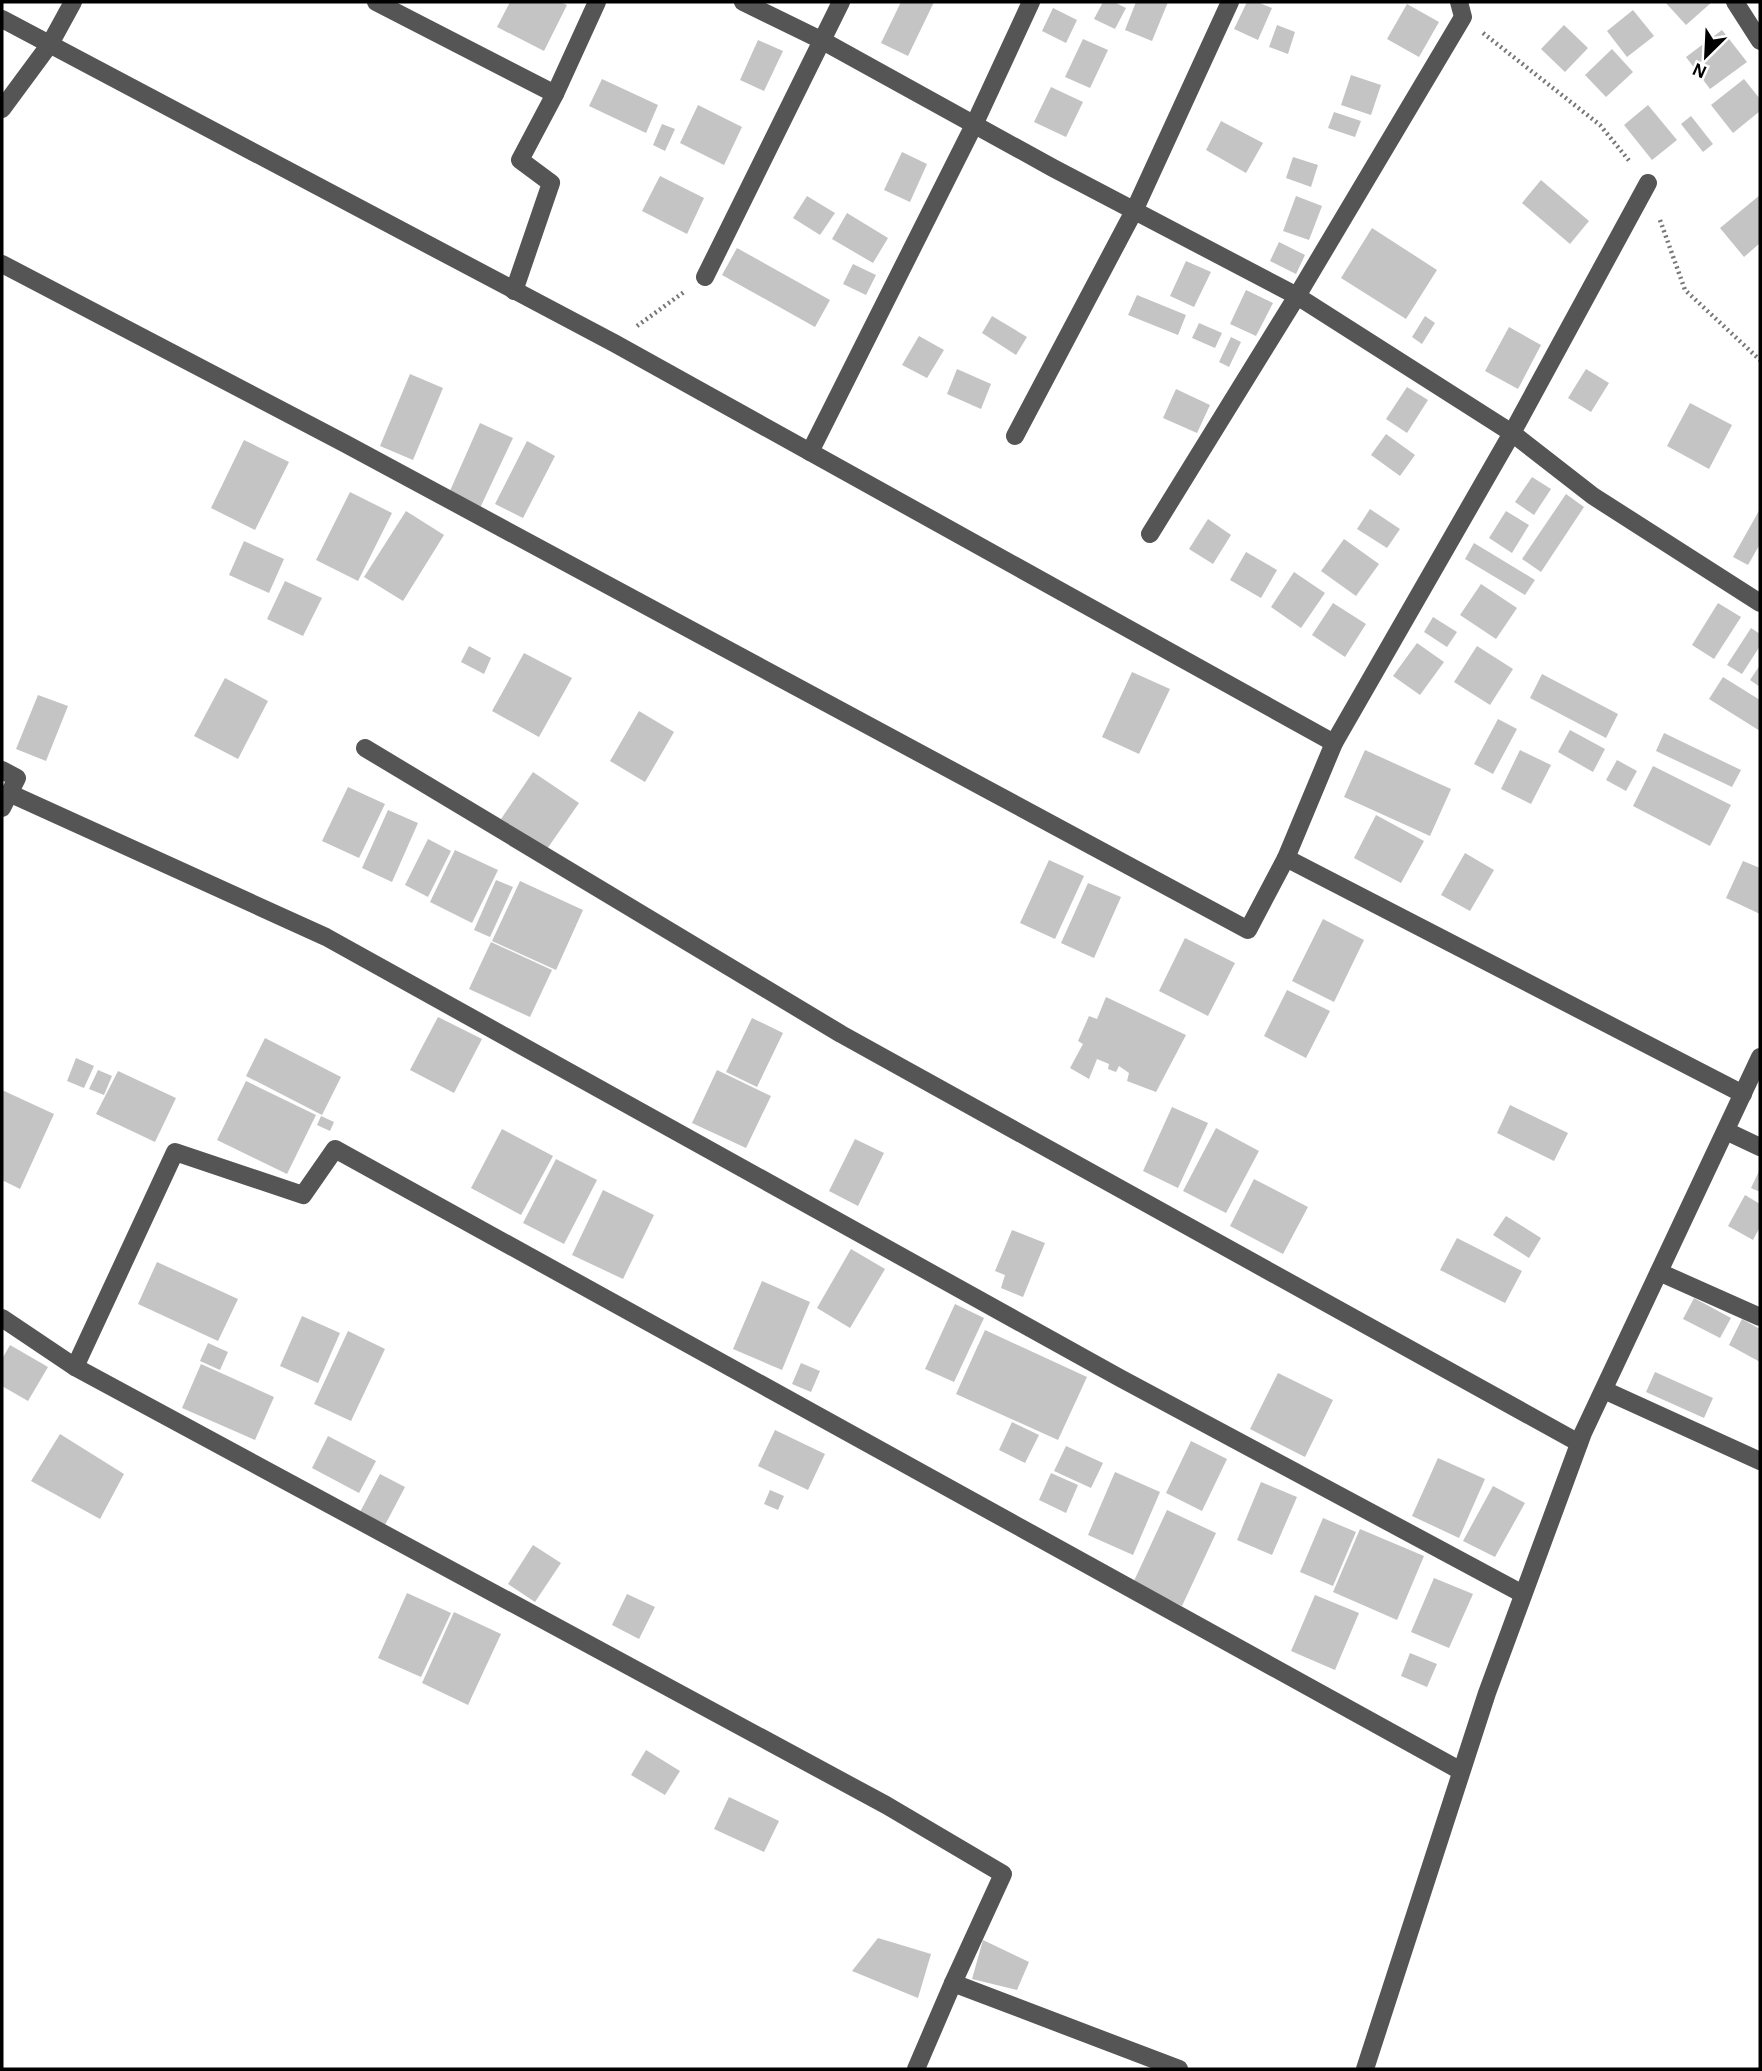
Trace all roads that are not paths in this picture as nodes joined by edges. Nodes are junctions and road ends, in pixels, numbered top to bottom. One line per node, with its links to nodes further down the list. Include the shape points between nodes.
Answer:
1 (73, 2): 13 (street)
2 (376, 2): 14 (street)
3 (597, 2): 14 (street)
4 (743, 2): 11 (street)
5 (841, 2): 11 (street)
6 (1031, 2): 16 (street)
7 (1230, 2): 18 (street)
8 (1459, 2): 22 (street, via 1463,17)
9 (1735, 2): 12 (street)
10 (2, 19): 13 (street)
11 (822, 41): 16 (street); 20 (street)
12 (1760, 41)
13 (50, 44): 15 (street); 21 (street)
14 (555, 94): 21 (street, via 520,160 551,184)
15 (2, 109)
16 (974, 125): 18 (street); 25 (street)
17 (1648, 183): 23 (street)
18 (1134, 211): 22 (street); 24 (street)
19 (2, 264): 32 (street, via 1248,930)
20 (705, 277)
21 (514, 291): 25 (street)
22 (1297, 296): 23 (street); 26 (street)
23 (1512, 433): 27 (street, via 1593,496); 28 (street)
24 (1015, 436)
25 (810, 452): 28 (street)
26 (1150, 534)
27 (1760, 603)
28 (1334, 743): 32 (street)
29 (365, 748): 42 (street, via 841,1034)
30 (2, 770): 31 (street, via 17,778)
31 (6, 800): 44 (street, via 326,937 1120,1378)
32 (1286, 858): 34 (street)
33 (1760, 1057): 34 (street)
34 (1744, 1094): 35 (street)
35 (1726, 1131): 36 (street); 37 (street)
36 (1760, 1147)
37 (1659, 1272): 38 (street); 41 (street)
38 (1760, 1317)
39 (2, 1318): 40 (street)
40 (75, 1367): 45 (street, via 175,1152 303,1195 335,1149); 46 (street, via 886,1805 1003,1874)
41 (1604, 1390): 42 (street); 43 (street)
42 (1579, 1443): 44 (street)
43 (1760, 1461)
44 (1523, 1594): 45 (street)
45 (1461, 1771): 49 (street)
46 (953, 1983): 47 (street); 48 (street)
47 (916, 2069)
48 (1179, 2069)
49 (1365, 2069)

